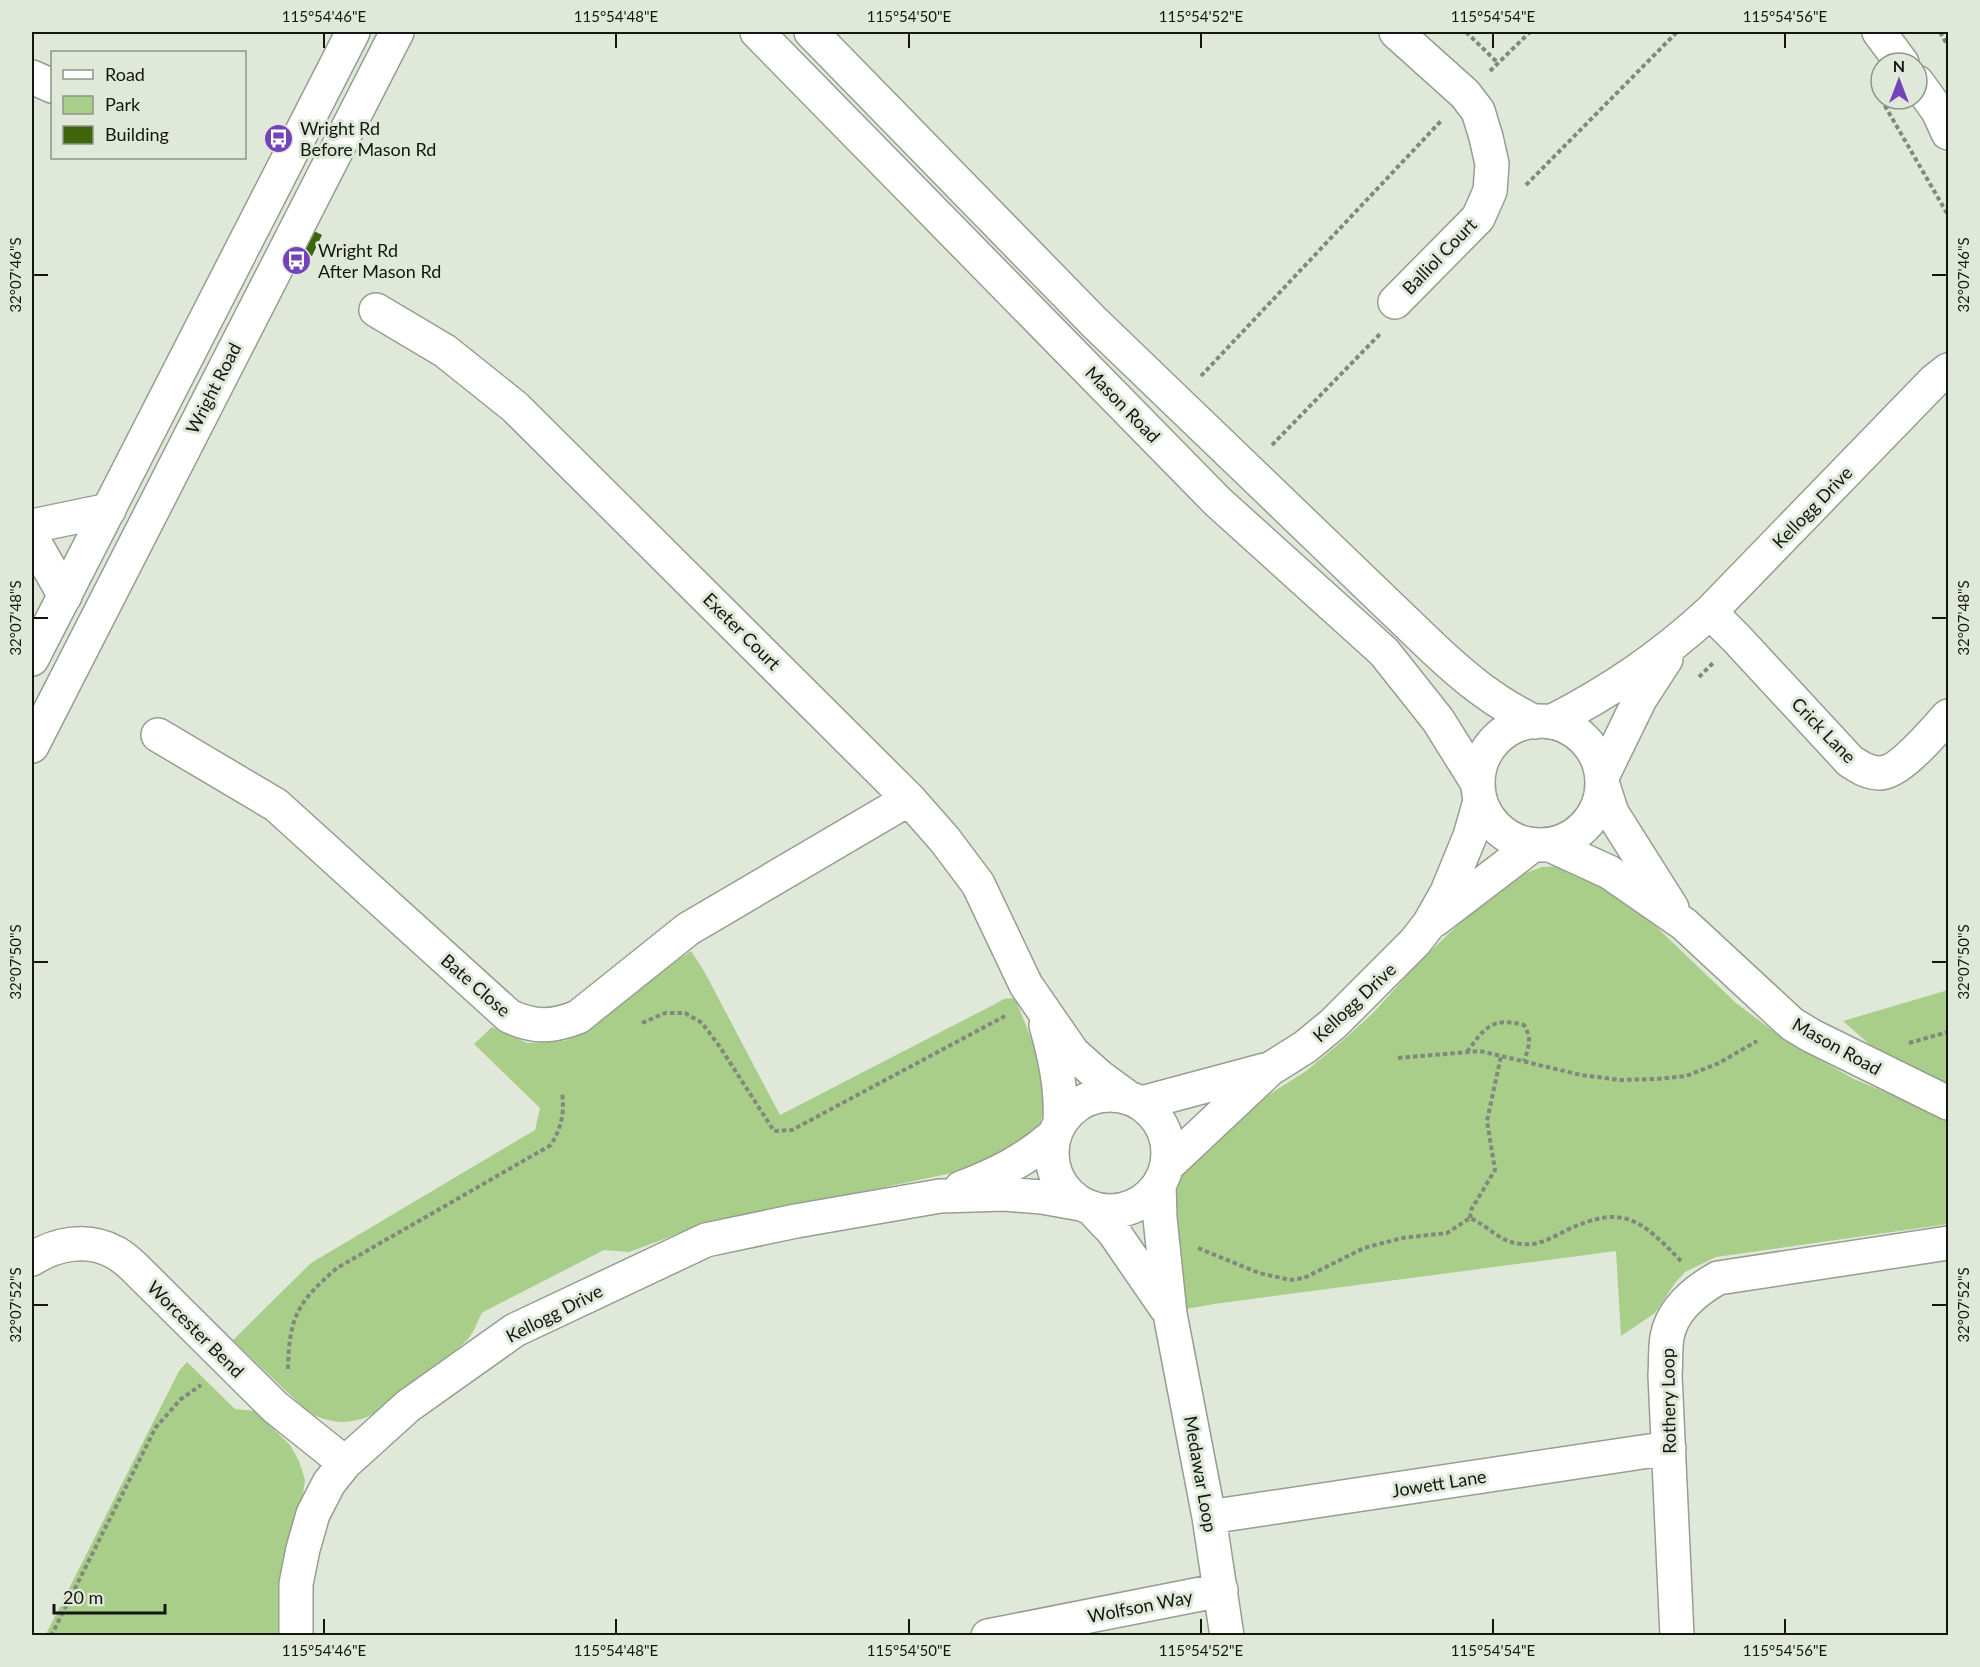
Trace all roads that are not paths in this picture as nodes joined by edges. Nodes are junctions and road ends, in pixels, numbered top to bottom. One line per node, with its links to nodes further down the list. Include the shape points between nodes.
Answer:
1 (353, 32): 15 (street, Wright Road)
2 (397, 32): 25 (street, Wright Road)
3 (758, 32): 27 (street, Mason Road, via 1218,502 1384,652 1438,720)
4 (811, 32): 23 (street, Mason Road, via 1094,322 1433,648 1472,684 1511,710)
5 (1396, 32): 12 (street, Balliol Court, via 1466,94 1478,111 1492,164 1490,192 1478,218)
6 (1879, 32): 7 (street)
7 (1893, 51)
8 (32, 77): 9 (street)
9 (51, 86)
10 (1929, 99): 11 (street)
11 (1948, 133)
12 (1395, 302)
13 (376, 309): 28 (street, Exeter Court, via 445,351 515,407)
14 (1948, 370): 19 (street, Kellogg Drive)
15 (109, 510): 16 (street); 18 (street, Wright Road)
16 (32, 526)
17 (32, 538): 18 (street)
18 (65, 596): 21 (street, Wright Road)
19 (1710, 612): 20 (street, Kellogg Drive); 22 (street, Crick Lane, via 1850,760 1867,771 1882,774 1896,767)
20 (1675, 644): 23 (street, Kellogg Drive, via 1598,698); 26 (street, Kellogg Drive, via 1640,699)
21 (32, 659)
22 (1948, 716)
23 (1543, 722): 26 (street, via 1562,725 1581,737 1595,756); 27 (street, via 1513,728 1494,741 1482,761)
24 (158, 735): 28 (street, Bate Close, via 276,805 509,1016 525,1024 560,1024 578,1017 688,929)
25 (32, 746)
26 (1602, 780): 29 (street, via 1592,818 1573,836); 31 (street, Mason Road, via 1612,813)
27 (1479, 793): 29 (street, via 1494,826 1519,842); 30 (street, Kellogg Drive, via 1470,836)
28 (909, 799): 32 (street, Exeter Court, via 978,884 1026,985)
29 (1541, 845): 30 (street, Kellogg Drive); 31 (street, Mason Road, via 1609,872)
30 (1429, 924): 33 (street, Kellogg Drive, via 1334,1024)
31 (1684, 924): 35 (street, Mason Road, via 1792,1024)
32 (1043, 1011): 34 (street, Exeter Court, via 1073,1053); 36 (street, Exeter Court, via 1061,1105)
33 (1270, 1069): 34 (street, Kellogg Drive); 37 (street, Kellogg Drive)
34 (1134, 1100): 36 (street, via 1108,1094 1092,1097 1075,1105); 37 (street, via 1155,1115 1164,1129 1168,1147)
35 (1948, 1103)
36 (1056, 1129): 38 (street, Kellogg Drive, via 1034,1152 1012,1167); 39 (street, via 1051,1155 1055,1174 1065,1191)
37 (1163, 1174): 39 (street, via 1150,1196 1135,1206 1118,1211); 42 (street, Medawar Loop, via 1160,1218)
38 (940, 1196): 39 (street, Kellogg Drive, via 1004,1194); 44 (street, Kellogg Drive, via 706,1240 515,1330 408,1406)
39 (1085, 1206): 42 (street, Medawar Loop, via 1121,1242)
40 (1948, 1243): 43 (street, Rothery Loop, via 1718,1278 1695,1291 1677,1313 1667,1336)
41 (32, 1259): 44 (street, Worcester Bend, via 68,1244 114,1252 133,1266 275,1407)
42 (1170, 1314): 45 (street, Medawar Loop)
43 (1669, 1448): 45 (street, Jowett Lane); 50 (street, Rothery Loop)
44 (345, 1463): 47 (street, Kellogg Drive, via 313,1514 303,1549 296,1584)
45 (1209, 1517): 46 (street, Medawar Loop)
46 (1221, 1590): 48 (street, Wolfson Way); 49 (street, Medawar Loop)
47 (296, 1635)
48 (988, 1635)
49 (1227, 1635)
50 (1677, 1635)

